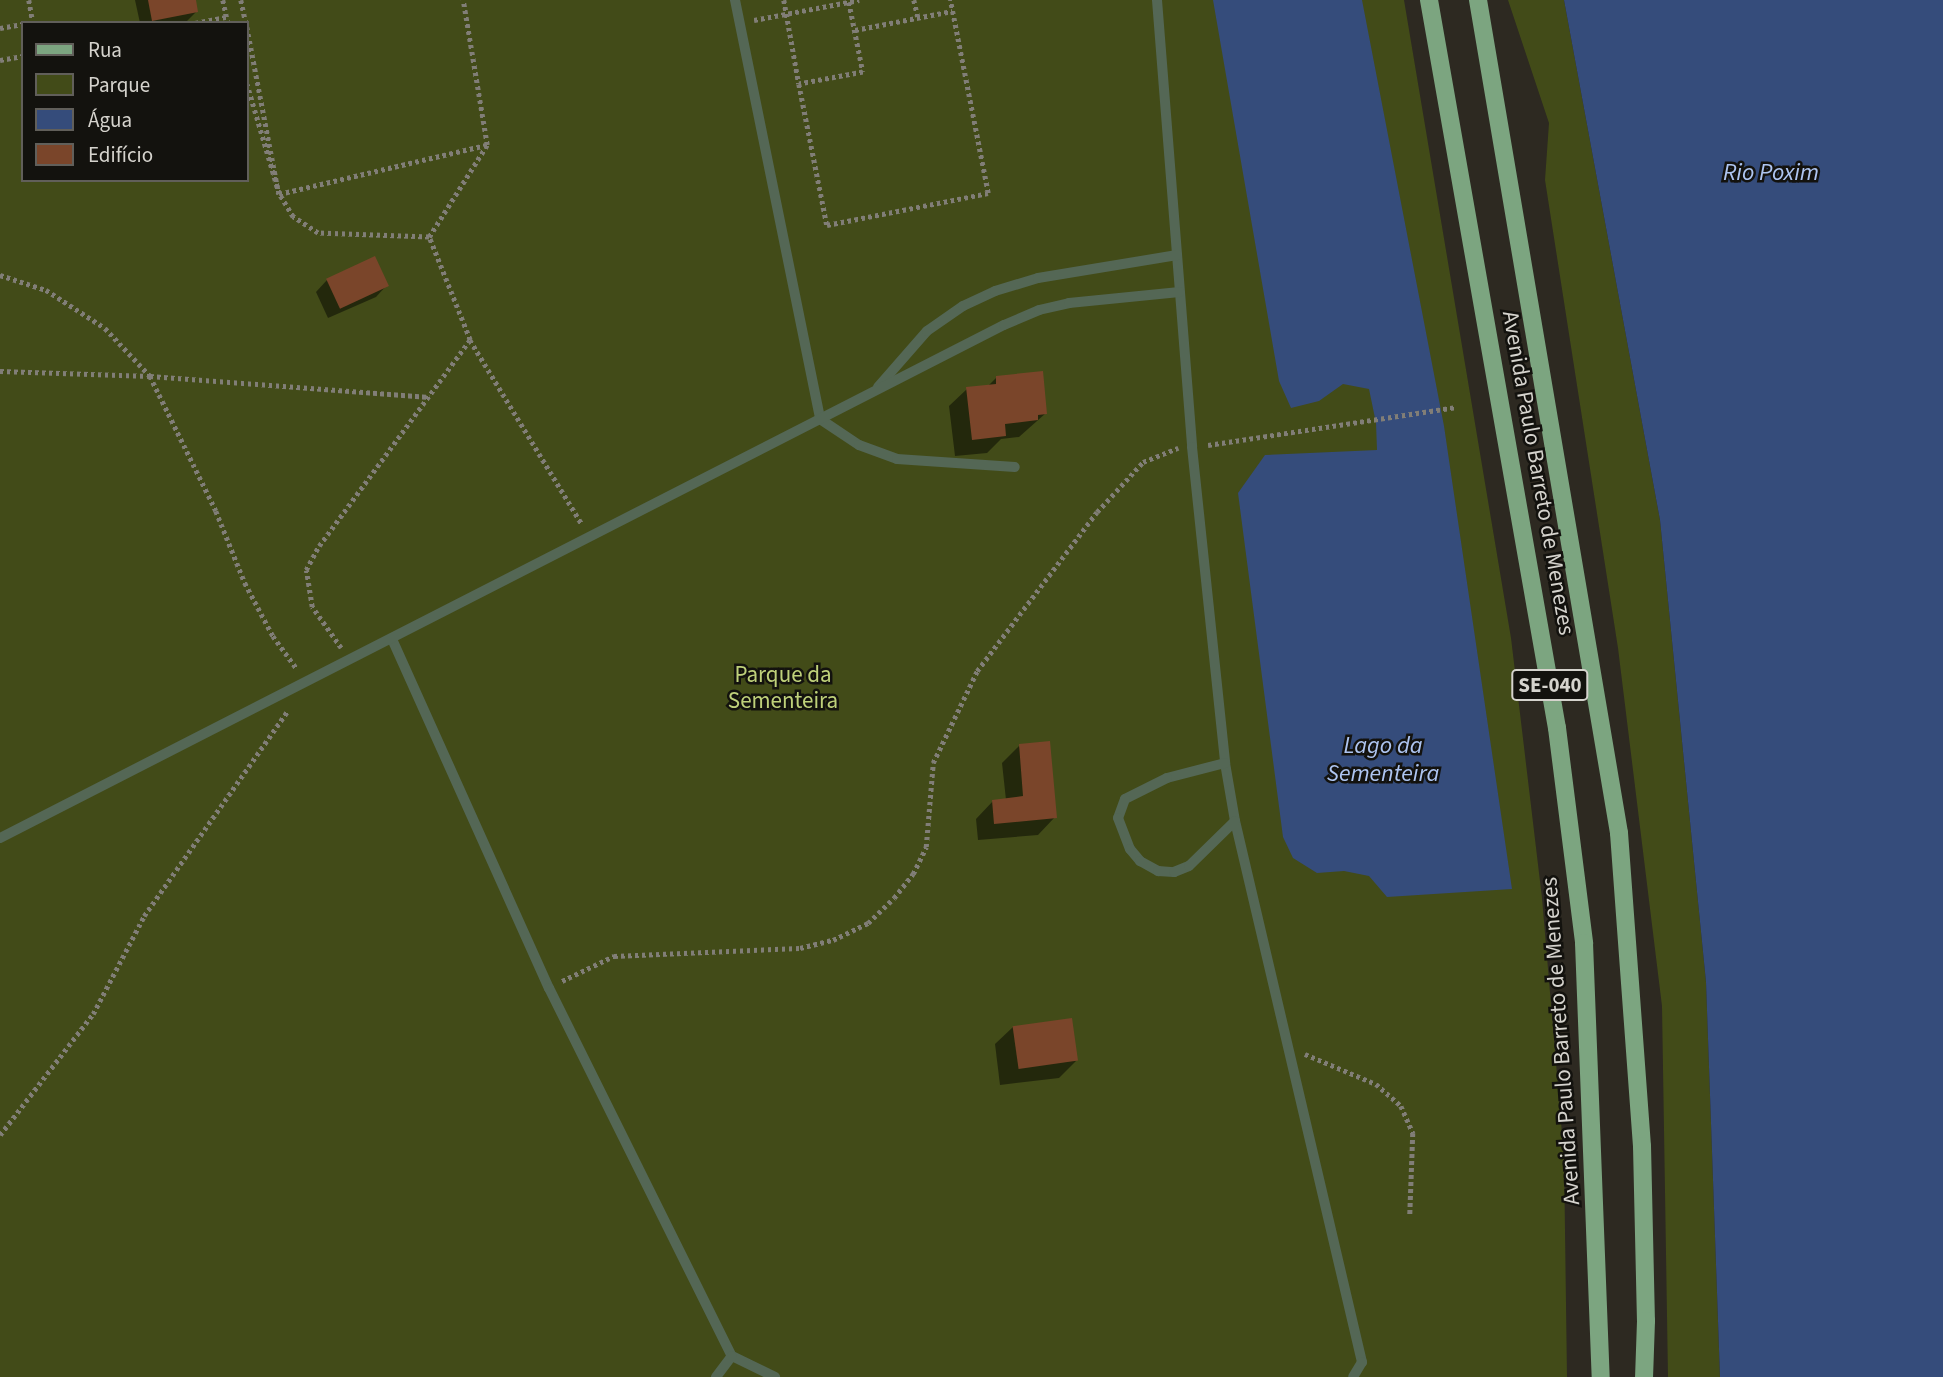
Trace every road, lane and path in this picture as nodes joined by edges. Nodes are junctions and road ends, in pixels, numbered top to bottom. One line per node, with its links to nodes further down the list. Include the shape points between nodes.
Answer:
1 (29, 0): 18 (path)
2 (223, 0): 17 (path)
3 (242, 0): 19 (path)
4 (463, 0): 29 (path)
5 (735, 0): 20 (lane)
6 (784, 0): 15 (path)
7 (859, 0): 13 (path)
8 (915, 0): 16 (path)
9 (950, 0): 14 (path)
10 (1157, 0): 32 (lane)
11 (1429, 0): 59 (main road, Avenida Paulo Barreto de Menezes / SE-040, via 1557,728 1584,943)
12 (1478, 0): 60 (main road, Avenida Paulo Barreto de Menezes / SE-040, via 1619,833 1642,1146)
13 (849, 2): 15 (path); 23 (path)
14 (952, 11): 16 (path); 27 (path, via 988,193 827,225)
15 (786, 14): 20 (path); 27 (path)
16 (918, 18): 23 (path)
17 (227, 20)
18 (32, 21)
19 (245, 21)
20 (740, 23): 41 (lane)
21 (21, 24): 22 (path)
22 (0, 28)
23 (855, 30): 27 (path, via 863,72)
24 (248, 35): 30 (path)
25 (21, 56): 26 (path)
26 (0, 61)
27 (799, 84)
28 (248, 88): 30 (path)
29 (486, 145): 30 (path); 31 (path)
30 (279, 194): 31 (path, via 293,217 318,233)
31 (429, 237): 35 (path)
32 (1177, 255): 34 (lane); 38 (lane, via 1038,278 995,291 927,331)
33 (0, 275): 37 (path, via 47,290 105,328)
34 (1179, 292): 38 (lane, via 1039,310); 42 (lane)
35 (470, 340): 39 (path); 44 (path)
36 (0, 371): 37 (path)
37 (150, 376): 39 (path); 47 (path, via 272,636)
38 (876, 390): 41 (lane)
39 (429, 397): 46 (path, via 319,545 306,570 312,607)
40 (1455, 407): 42 (path)
41 (820, 419): 43 (lane, via 859,445 897,459); 44 (lane)
42 (1192, 447): 48 (lane); 51 (path, via 1176,448 1143,462 1097,512 977,671 933,763 926,847 901,890 868,923 810,947 614,956)
43 (1015, 467)
44 (590, 537): 45 (lane)
45 (392, 639): 46 (lane); 51 (lane)
46 (350, 660): 47 (lane)
47 (307, 683): 50 (lane); 53 (path, via 144,916 93,1014)
48 (1225, 763): 49 (lane); 49 (lane, via 1167,778 1125,799 1118,818 1140,861 1158,871 1174,872 1201,856)
49 (1234, 821): 52 (lane)
50 (0, 838)
51 (549, 988): 55 (lane)
52 (1288, 1047): 54 (path, via 1376,1084 1401,1106 1413,1133); 58 (lane, via 1362,1362)
53 (0, 1135)
54 (1410, 1216)
55 (732, 1356): 56 (lane); 57 (lane)
56 (716, 1377)
57 (775, 1377)
58 (1353, 1377)
59 (1601, 1377)
60 (1644, 1377)

